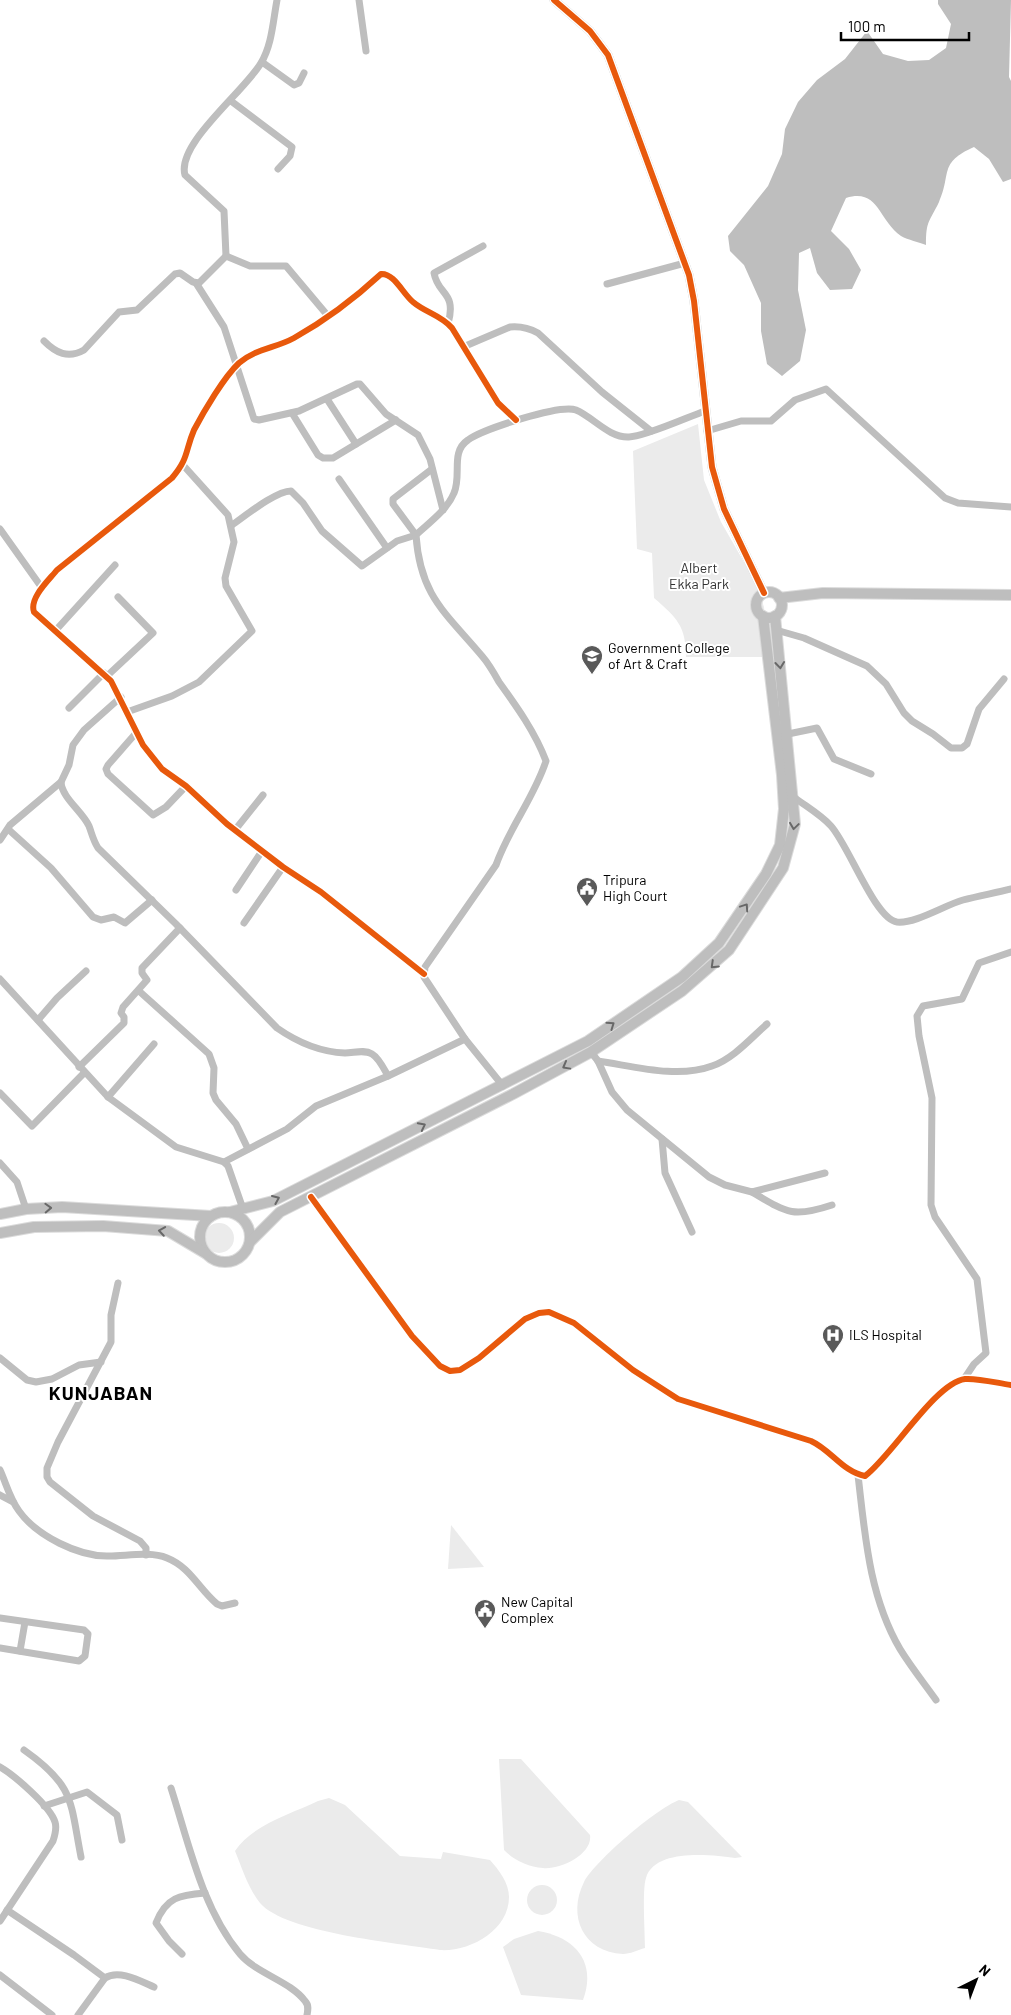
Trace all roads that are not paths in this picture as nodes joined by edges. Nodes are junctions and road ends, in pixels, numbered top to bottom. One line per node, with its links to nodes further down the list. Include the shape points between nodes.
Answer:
1 (276, 0): 5 (street, via 268,50)
2 (359, 0): 4 (street)
3 (554, 0): 11 (street, via 590,31 608,55)
4 (366, 50)
5 (262, 62): 6 (street, via 294,84 299,83); 7 (street)
6 (304, 73)
7 (231, 101): 8 (street, via 292,147 290,156); 10 (street, via 192,142 183,169 185,175 224,210)
8 (278, 169)
9 (483, 246): 15 (street, via 434,273 451,302)
10 (226, 256): 12 (street); 14 (street, via 250,266 286,266)
11 (685, 263): 13 (street); 20 (street, via 694,301)
12 (196, 283): 16 (street, via 180,273 175,274 137,310 118,312 77,354 55,351); 18 (street, via 224,327)
13 (607, 284)
14 (328, 316): 15 (street, via 381,274 386,274 412,302 444,318); 18 (street, via 293,338 250,354)
15 (448, 324): 17 (street)
16 (44, 341)
17 (463, 346): 23 (street, via 498,403); 24 (street, via 510,327 530,329)
18 (237, 365): 21 (street, via 254,419); 27 (street, via 195,428)
19 (327, 398): 21 (street); 22 (street, via 360,384 386,414); 26 (street)
20 (704, 411): 24 (street); 25 (street)
21 (292, 413): 26 (street, via 323,458 333,458)
22 (396, 420): 26 (street); 28 (street, via 418,435)
23 (516, 420): 24 (street, via 568,407 615,434 629,438); 31 (street, via 469,439 461,446 457,484)
24 (651, 431)
25 (707, 431): 30 (street, via 741,421 771,421 795,400 826,389 945,498 958,503); 38 (street, via 717,490)
26 (356, 444)
27 (183, 465): 32 (street, via 223,508); 37 (street, via 172,478 57,570)
28 (432, 469): 31 (street); 34 (street, via 393,499 393,504)
29 (339, 480): 35 (street)
30 (1011, 507)
31 (442, 510): 34 (street)
32 (232, 525): 35 (street, via 265,503 291,491 322,531 359,564 365,565); 50 (street, via 234,549 225,578 226,586 252,631 199,682 172,696)
33 (0, 529): 37 (street)
34 (416, 535): 35 (street); 70 (street, via 420,563 436,603 484,658 527,722 546,761 538,784 496,865 425,967)
35 (387, 548)
36 (115, 565): 44 (street)
37 (42, 588): 44 (street, via 32,609)
38 (764, 593): 41 (main road, via 774,593); 42 (main road, via 757,599 756,607)
39 (1011, 595): 41 (main road, via 823,593)
40 (118, 597): 46 (street, via 153,633)
41 (779, 598): 43 (main road, via 780,610)
42 (763, 616): 43 (main road); 81 (main road, one-way to 42, via 588,1042 688,971 719,943 766,874 780,845 784,810)
43 (775, 616): 45 (main road)
44 (56, 630): 46 (street)
45 (776, 630): 47 (street, via 804,638 867,666 886,684 912,721 951,748 962,748 967,744 979,709); 52 (main road, one-way to 52)
46 (105, 674): 48 (street); 49 (street)
47 (1004, 679)
48 (121, 697): 50 (street); 54 (street, via 84,730 73,746)
49 (69, 708)
50 (127, 712): 51 (street)
51 (136, 733): 55 (street, via 162,769); 55 (street, via 108,765 108,774 153,815 166,807)
52 (788, 734): 53 (street, via 818,728 834,759); 57 (main road)
53 (871, 774)
54 (61, 782): 58 (street); 65 (street, via 89,826 98,848)
55 (186, 786): 59 (street)
56 (263, 795): 59 (street)
57 (795, 798): 63 (street, via 831,826 848,848 878,908 897,922 910,921 962,900); 77 (main road, one-way to 77, via 796,824 783,868 729,950 682,991)
58 (8, 829): 60 (street); 65 (street, via 51,868 94,917 102,920 114,917 125,923)
59 (234, 830): 61 (street)
60 (0, 840)
61 (262, 851): 62 (street); 64 (street)
62 (283, 867): 66 (street); 70 (street, via 326,896)
63 (1011, 889)
64 (236, 890)
65 (152, 900): 67 (street)
66 (244, 924)
67 (180, 928): 72 (street, via 142,968 147,980); 80 (street, via 277,1028 292,1039 321,1050 373,1054)
68 (1011, 952): 104 (street, via 979,964 962,999 923,1006 917,1016 932,1098 933,1211 977,1279 985,1336 986,1353)
69 (86, 971): 73 (street)
70 (424, 974): 75 (street)
71 (0, 980): 73 (street)
72 (139, 991): 79 (street, via 123,1006 124,1023); 85 (street, via 209,1054 214,1068 216,1100 236,1124)
73 (38, 1020): 79 (street)
74 (767, 1024): 78 (street, via 725,1059 701,1069 663,1070)
75 (465, 1039): 80 (street); 81 (street)
76 (154, 1044): 83 (street)
77 (591, 1052): 78 (street); 90 (main road, one-way to 90)
78 (598, 1061): 84 (street, via 612,1092 627,1110)
79 (82, 1070): 82 (street, via 32,1126); 83 (street)
80 (388, 1076): 85 (street, via 316,1106 286,1129)
81 (503, 1086): 93 (main road, one-way to 81, via 273,1201)
82 (0, 1093)
83 (108, 1097): 86 (street, via 176,1147)
84 (662, 1139): 89 (street, via 709,1177); 97 (street, via 664,1173)
85 (248, 1149): 86 (street)
86 (224, 1162): 93 (street)
87 (0, 1163): 92 (street, via 17,1182)
88 (825, 1173): 89 (street)
89 (752, 1192): 91 (street, via 794,1214)
90 (310, 1197): 99 (main road, via 280,1212); 107 (street, via 412,1336 440,1366 460,1370 526,1319 549,1312 574,1323 634,1370 678,1399 811,1441)
91 (832, 1206)
92 (26, 1209): 95 (main road); 96 (main road, one-way to 96, via 62,1207)
93 (243, 1209): 94 (main road)
94 (230, 1212): 96 (main road); 99 (main road, via 248,1226)
95 (0, 1214)
96 (211, 1216): 100 (main road, via 200,1229 199,1237)
97 (692, 1232)
98 (0, 1233): 100 (main road, one-way to 98, via 168,1230 34,1227)
99 (250, 1242): 100 (main road, via 242,1256 227,1262)
100 (205, 1253)
101 (118, 1283): 103 (street, via 112,1307 111,1342)
102 (0, 1358): 103 (street, via 27,1380 36,1382 52,1380 79,1365)
103 (101, 1362): 110 (street, via 58,1442 47,1468 47,1477 93,1516 140,1541 146,1548)
104 (964, 1379): 105 (street); 107 (street, via 950,1385 930,1403 878,1467 865,1476)
105 (1011, 1385)
106 (0, 1470): 109 (street)
107 (858, 1475): 116 (street, via 868,1557 878,1600 900,1649)
108 (0, 1495): 109 (street)
109 (13, 1502): 110 (street, via 26,1519 71,1549 106,1556)
110 (146, 1555): 111 (street, via 166,1557 180,1564 217,1604)
111 (235, 1603)
112 (0, 1618): 113 (street)
113 (25, 1622): 115 (street); 115 (street, via 86,1631 85,1656 79,1661)
114 (0, 1648): 115 (street)
115 (20, 1651)
116 (936, 1700)
117 (24, 1750): 120 (street, via 49,1770)
118 (0, 1767): 121 (street)
119 (171, 1788): 124 (street)
120 (69, 1797): 121 (street); 122 (street, via 87,1792 92,1794 117,1816); 123 (street)
121 (44, 1806): 125 (street, via 55,1822 53,1841)
122 (122, 1840)
123 (81, 1858)
124 (205, 1894): 127 (street, via 178,1896 163,1909 156,1923); 133 (street, via 230,1941 242,1956 306,2001)
125 (7, 1910): 126 (street); 129 (street)
126 (0, 1921)
127 (182, 1954)
128 (0, 1976): 131 (street)
129 (104, 1978): 130 (street, via 117,1974); 132 (street)
130 (154, 1987)
131 (52, 2015)
132 (78, 2015)
133 (307, 2015)

